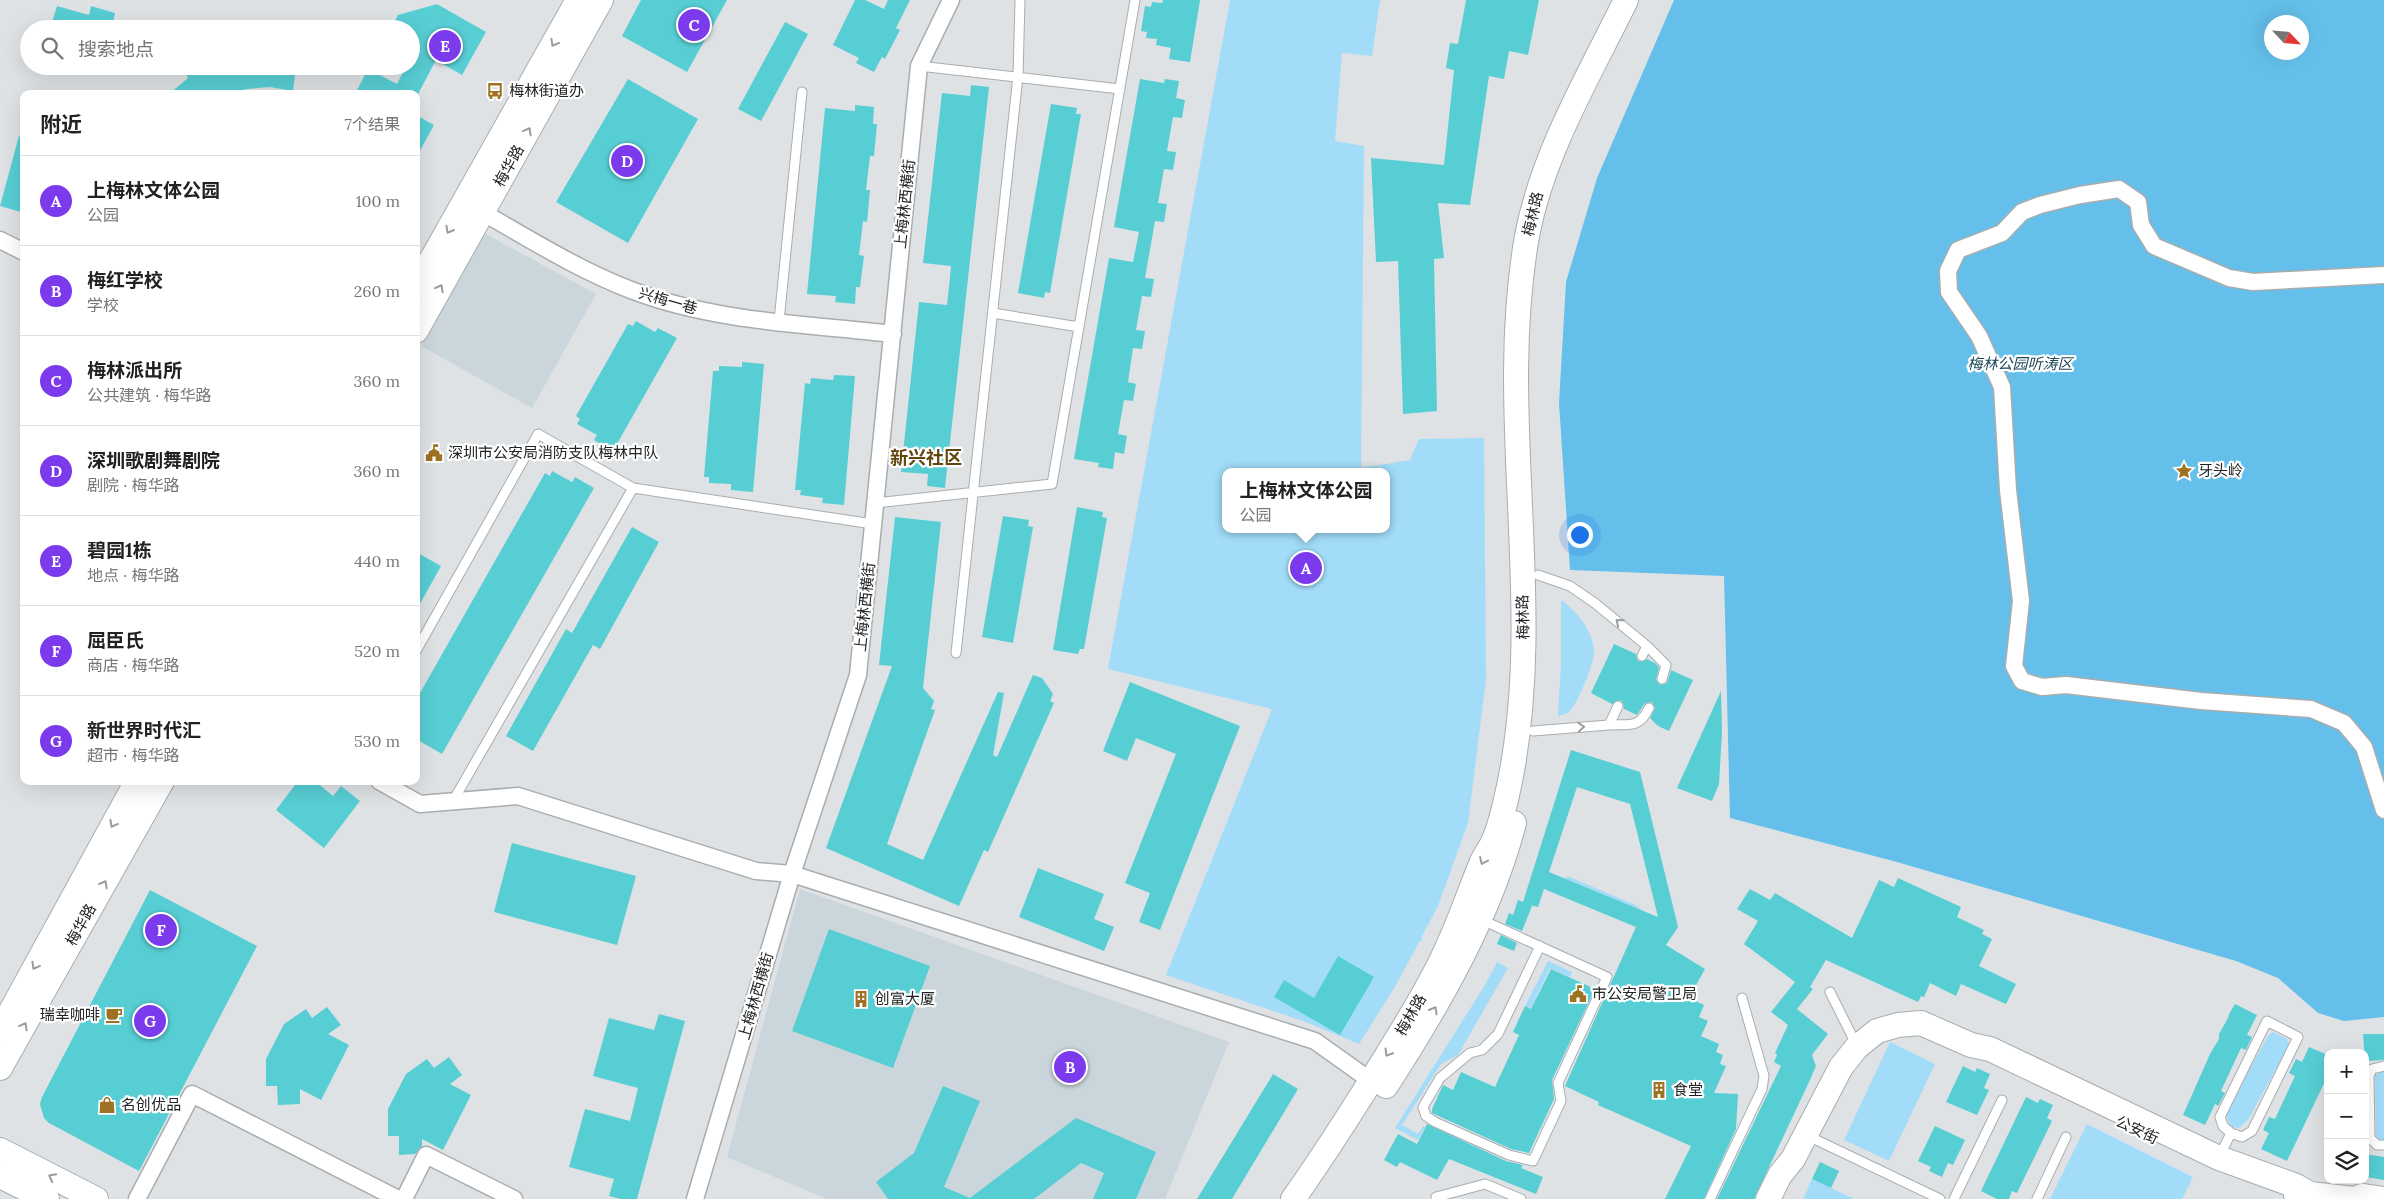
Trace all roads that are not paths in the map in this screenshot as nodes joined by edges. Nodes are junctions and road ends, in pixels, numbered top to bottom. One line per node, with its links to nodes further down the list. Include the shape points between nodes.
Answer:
1 (578, 0): 12 (main road, 梅华路, one-way to 12)
2 (601, 0): 12 (main road, 梅华路, one-way to 2)
3 (951, 0): 8 (street, 上梅林西横街)
4 (1020, 0): 9 (lane)
5 (1135, 0): 10 (lane)
6 (1626, 0): 50 (main road, 梅林路, one-way to 50, via 1547,165 1526,244 1515,358 1524,610 1523,683 1504,806 1494,840 1482,861 1462,916 1439,965)
7 (1643, 0): 26 (main road, 梅林路, via 1565,163 1538,257 1530,310 1529,362)
8 (918, 66): 9 (lane); 21 (street, 上梅林西横街)
9 (1018, 76): 10 (lane); 17 (lane)
10 (1120, 89): 20 (lane)
11 (802, 92): 18 (lane)
12 (474, 207): 16 (main road, 梅华路, one-way to 16); 18 (street, 兴梅一巷, via 582,268 632,290 684,307); 19 (main road, 梅华路, one-way to 12)
13 (0, 240): 14 (street)
14 (20, 250)
15 (2384, 275): 40 (street, via 2253,282 2229,278 2154,246 2141,225 2138,202 2119,189 2080,195 2022,212 2002,233 1958,250 1948,271 1949,292 1979,336 2002,386 2008,490 2021,601 2014,666 2022,681 2042,687 2066,685 2201,701 2311,709 2344,723 2364,747)
16 (420, 281)
17 (993, 313): 20 (lane); 23 (lane)
18 (779, 321): 21 (street, 兴梅一巷)
19 (420, 322)
20 (1079, 327): 23 (lane, via 1052,484)
21 (893, 334): 24 (street, 上梅林西横街)
22 (633, 488): 25 (lane); 27 (lane, via 538,434); 39 (lane)
23 (973, 492): 24 (lane); 29 (lane)
24 (875, 503): 25 (street, 上梅林西横街)
25 (874, 524): 41 (street, 上梅林西横街, via 858,675)
26 (1538, 575): 28 (lane, one-way to 26, via 1570,586); 35 (main road, 梅林路, via 1538,644)
27 (420, 644)
28 (1647, 646): 30 (lane); 31 (lane, via 1666,665)
29 (956, 653)
30 (1642, 656)
31 (1662, 679)
32 (1618, 706): 34 (lane)
33 (1649, 708): 34 (lane, via 1638,724)
34 (1609, 725): 35 (lane, one-way to 34)
35 (1532, 731): 42 (main road, 梅林路, via 1512,832)
36 (135, 785): 46 (main road, 梅华路, one-way to 46)
37 (160, 785): 49 (main road, 梅华路, one-way to 37)
38 (386, 785): 39 (street, via 420,804)
39 (454, 801): 41 (street, via 518,796 756,871)
40 (2384, 810)
41 (792, 874): 50 (street, via 1315,1041); 69 (street, 上梅林西横街)
42 (1480, 919): 43 (lane); 71 (main road, 梅林路, one-way to 42, via 1426,1023)
43 (1540, 946): 43 (lane, via 1607,977 1558,1084 1561,1101 1533,1161 1509,1155 1435,1122 1426,1116 1423,1107 1440,1078 1470,1054 1482,1050 1498,1034)
44 (1830, 992): 47 (lane)
45 (1742, 998): 73 (lane, via 1764,1076 1762,1089)
46 (0, 1031)
47 (1857, 1047): 53 (main road, 公安街, via 1840,1067); 58 (main road, 公安街, via 1877,1031 1898,1025 1921,1024 1971,1045 1985,1058)
48 (2384, 1066): 55 (lane, via 2372,1069 2369,1076 2370,1138 2377,1146)
49 (0, 1068)
50 (1371, 1080): 70 (main road, 梅林路)
51 (2002, 1100): 77 (lane)
52 (2231, 1133): 52 (lane, via 2220,1118 2266,1021 2298,1037 2252,1131 2242,1137); 58 (lane)
53 (1806, 1135): 57 (main road, 公安街); 76 (lane)
54 (2066, 1137): 78 (lane)
55 (2384, 1146)
56 (0, 1150): 64 (main road, one-way to 56)
57 (1793, 1159): 74 (main road, 公安街, via 1780,1175); 75 (main road, 公安街, via 1790,1179)
58 (2217, 1162): 60 (main road, 公安街, via 2268,1188 2294,1195)
59 (0, 1176): 63 (main road)
60 (2317, 1196): 79 (main road, 公安街)
61 (1435, 1198): 72 (lane, via 1484,1184)
62 (2384, 1198): 79 (main road, 公安街, via 2362,1196)
63 (47, 1199)
64 (96, 1199)
65 (137, 1199): 66 (street, via 192,1094)
66 (398, 1199)
67 (404, 1199): 68 (street, via 426,1154)
68 (514, 1199)
69 (695, 1199)
70 (1293, 1199)
71 (1314, 1199)
72 (1521, 1199)
73 (1710, 1199)
74 (1768, 1199)
75 (1780, 1199)
76 (1940, 1199)
77 (1954, 1199)
78 (2037, 1199)
79 (2354, 1199)

